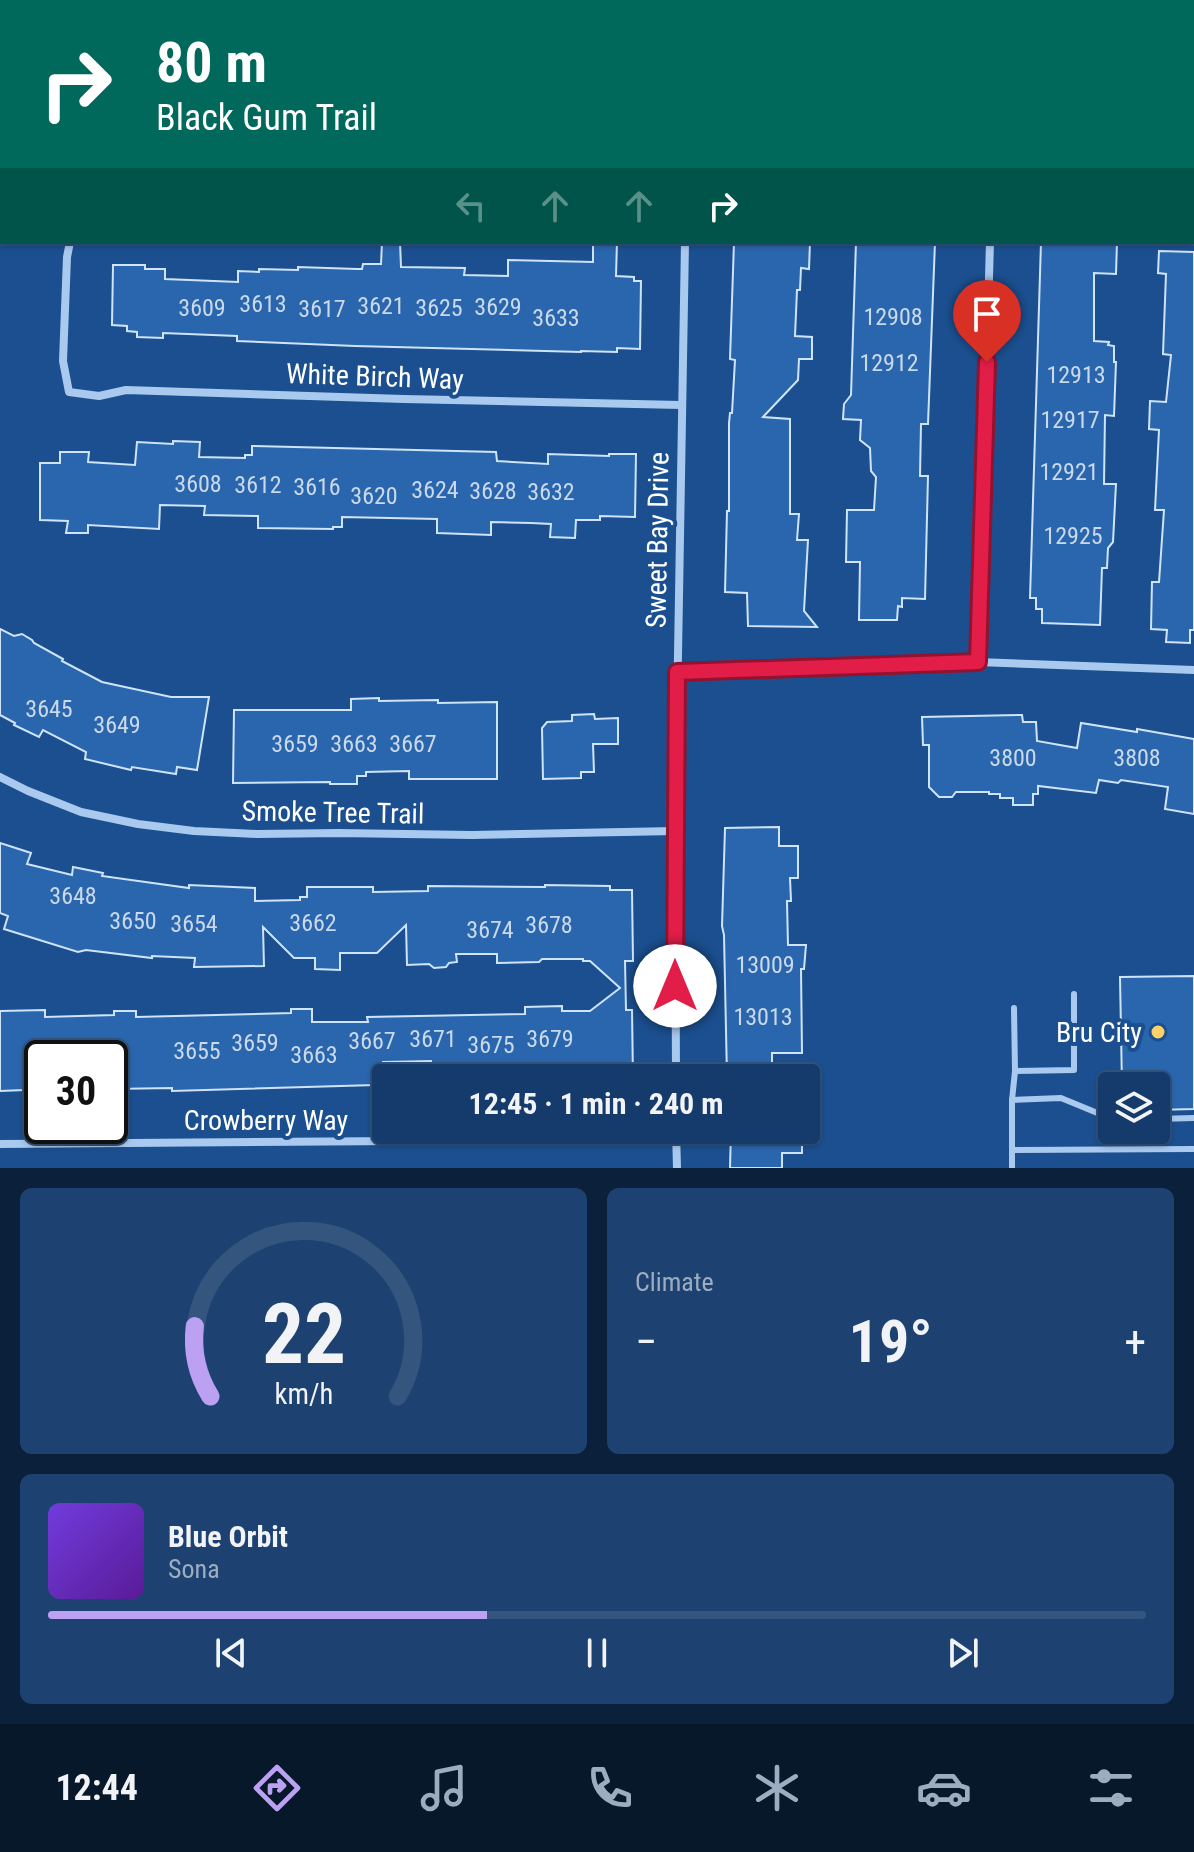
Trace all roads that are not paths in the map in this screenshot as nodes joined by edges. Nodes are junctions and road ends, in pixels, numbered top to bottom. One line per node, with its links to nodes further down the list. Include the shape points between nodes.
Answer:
1 (70, 244): 4 (street, White Birch Way, via 63,361 69,392)
2 (685, 244): 4 (street, Sweet Bay Drive)
3 (990, 244): 5 (street)
4 (681, 405): 7 (street, Sweet Bay Drive)
5 (978, 662): 6 (street); 7 (street)
6 (1194, 670)
7 (677, 672): 9 (street, Sweet Bay Drive)
8 (0, 777): 9 (street, Smoke Tree Trail, via 81,812 194,831)
9 (675, 831): 12 (street, Sweet Bay Drive)
10 (1074, 994): 13 (lane, via 1074,1070)
11 (1014, 1008): 13 (lane)
12 (676, 1064)
13 (1015, 1071): 14 (lane)
14 (1012, 1100): 15 (lane, via 1061,1098); 22 (lane)
15 (1098, 1113)
16 (1194, 1118): 17 (lane)
17 (1170, 1119)
18 (372, 1138): 19 (street, Crowberry Way)
19 (0, 1144)
20 (676, 1144): 23 (street)
21 (1194, 1149): 22 (lane)
22 (1012, 1150): 24 (lane)
23 (677, 1168)
24 (1012, 1168)

